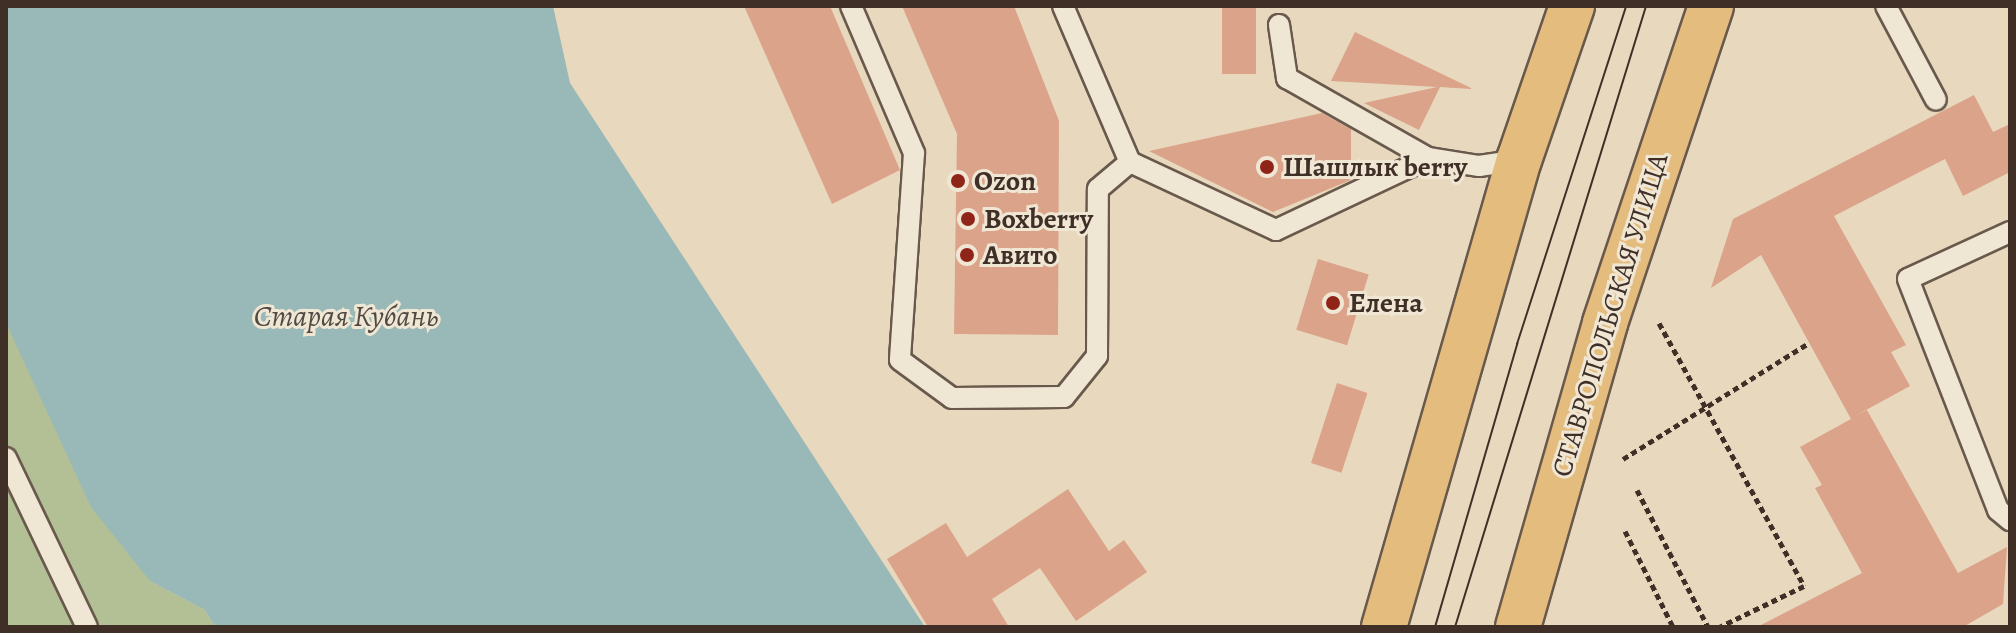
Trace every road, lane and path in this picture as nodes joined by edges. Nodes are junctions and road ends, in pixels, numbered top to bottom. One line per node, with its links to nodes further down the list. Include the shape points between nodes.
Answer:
1 (851, 6): 10 (lane, via 914,153 900,360 952,398 1064,397 1097,356 1098,189)
2 (1063, 6): 10 (lane)
3 (1572, 6): 9 (main road)
4 (1711, 6): 22 (main road, СТАВРОПОЛЬСКАЯ УЛИЦА, via 1605,323)
5 (1886, 6): 7 (lane)
6 (1279, 25): 8 (lane, via 1287,78)
7 (1936, 100)
8 (1428, 158): 9 (lane, via 1479,166); 10 (lane, via 1276,230)
9 (1519, 160): 21 (main road)
10 (1130, 162)
11 (2010, 232): 18 (lane, via 1908,279 1998,510)
12 (1659, 323): 14 (path)
13 (1807, 344): 14 (path)
14 (1705, 408): 16 (path); 25 (path, via 1804,586)
15 (6, 458): 20 (lane)
16 (1623, 459)
17 (1637, 490): 24 (path)
18 (2010, 520)
19 (1625, 531): 23 (path)
20 (87, 627)
21 (1384, 627)
22 (1518, 627)
23 (1673, 627)
24 (1708, 627)
25 (1719, 627)

